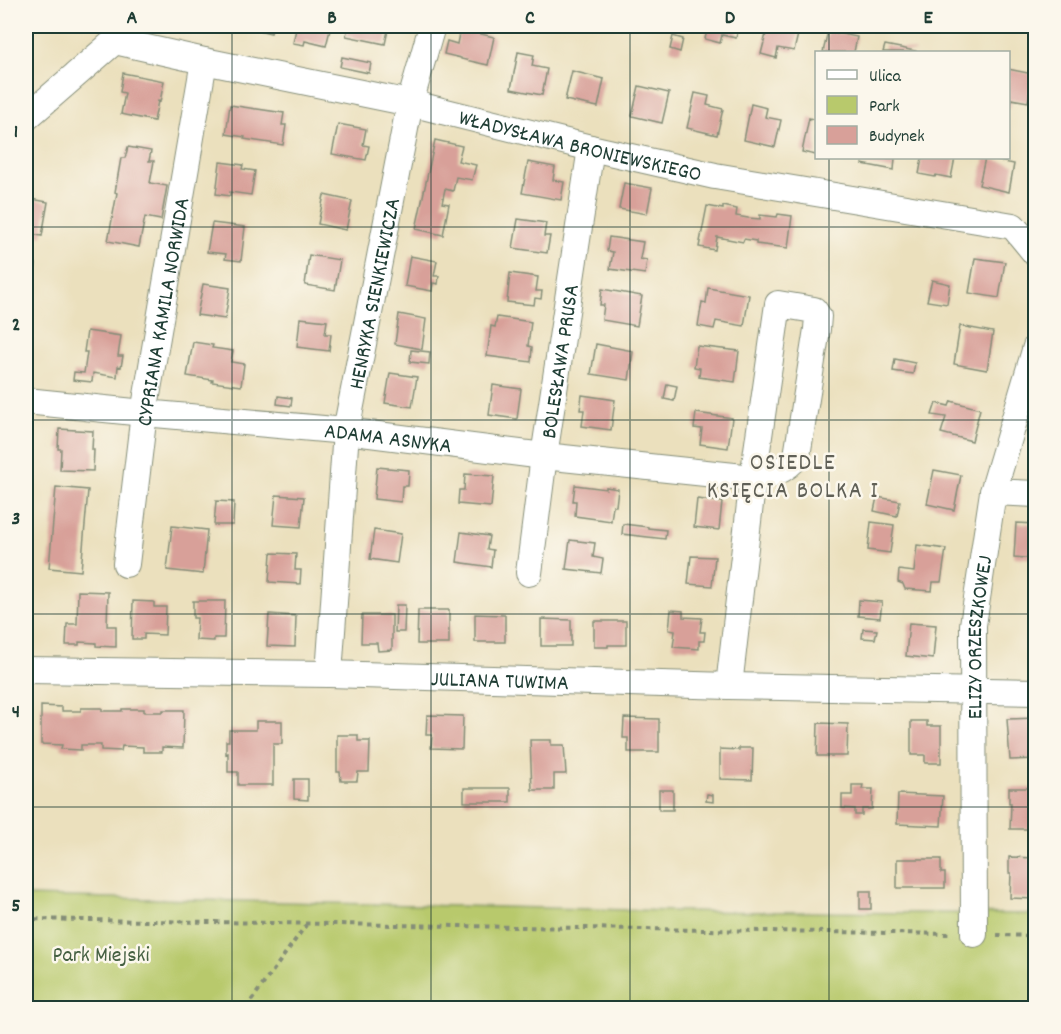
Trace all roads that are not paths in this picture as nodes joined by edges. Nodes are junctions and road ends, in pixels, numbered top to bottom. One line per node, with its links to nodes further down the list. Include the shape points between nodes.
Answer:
1 (432, 26): 4 (street, HENRYKA SIENKIEWICZA)
2 (124, 33): 3 (street, WŁADYSŁAWA BRONIEWSKIEGO); 5 (street)
3 (204, 61): 4 (street, WŁADYSŁAWA BRONIEWSKIEGO); 10 (street, CYPRIANA KAMILA NORWIDA)
4 (410, 103): 6 (street, WŁADYSŁAWA BRONIEWSKIEGO); 11 (street, HENRYKA SIENKIEWICZA)
5 (26, 118)
6 (591, 148): 7 (street, WŁADYSŁAWA BRONIEWSKIEGO, via 716,176 1013,226); 12 (street, BOLESŁAWA PRUSA)
7 (1035, 254)
8 (1035, 348): 14 (street, ELIZY ORZESZKOWEJ)
9 (26, 401): 10 (street, ADAMA ASNYKA)
10 (144, 413): 11 (street, ADAMA ASNYKA); 16 (street, CYPRIANA KAMILA NORWIDA)
11 (346, 431): 12 (street, ADAMA ASNYKA); 19 (street, HENRYKA SIENKIEWICZA)
12 (544, 456): 13 (street, ADAMA ASNYKA); 17 (street, BOLESŁAWA PRUSA)
13 (753, 478): 13 (street, via 768,476 791,464 797,456 817,329 818,316 814,310 778,304); 20 (street)
14 (993, 492): 15 (street); 21 (street, ELIZY ORZESZKOWEJ, via 973,626)
15 (1035, 495)
16 (126, 564)
17 (529, 573)
18 (26, 670): 19 (street, JULIANA TUWIMA)
19 (329, 674): 20 (street, JULIANA TUWIMA)
20 (729, 686): 21 (street, JULIANA TUWIMA)
21 (974, 691): 22 (street, JULIANA TUWIMA); 23 (street, ELIZY ORZESZKOWEJ)
22 (1035, 692)
23 (974, 934)

